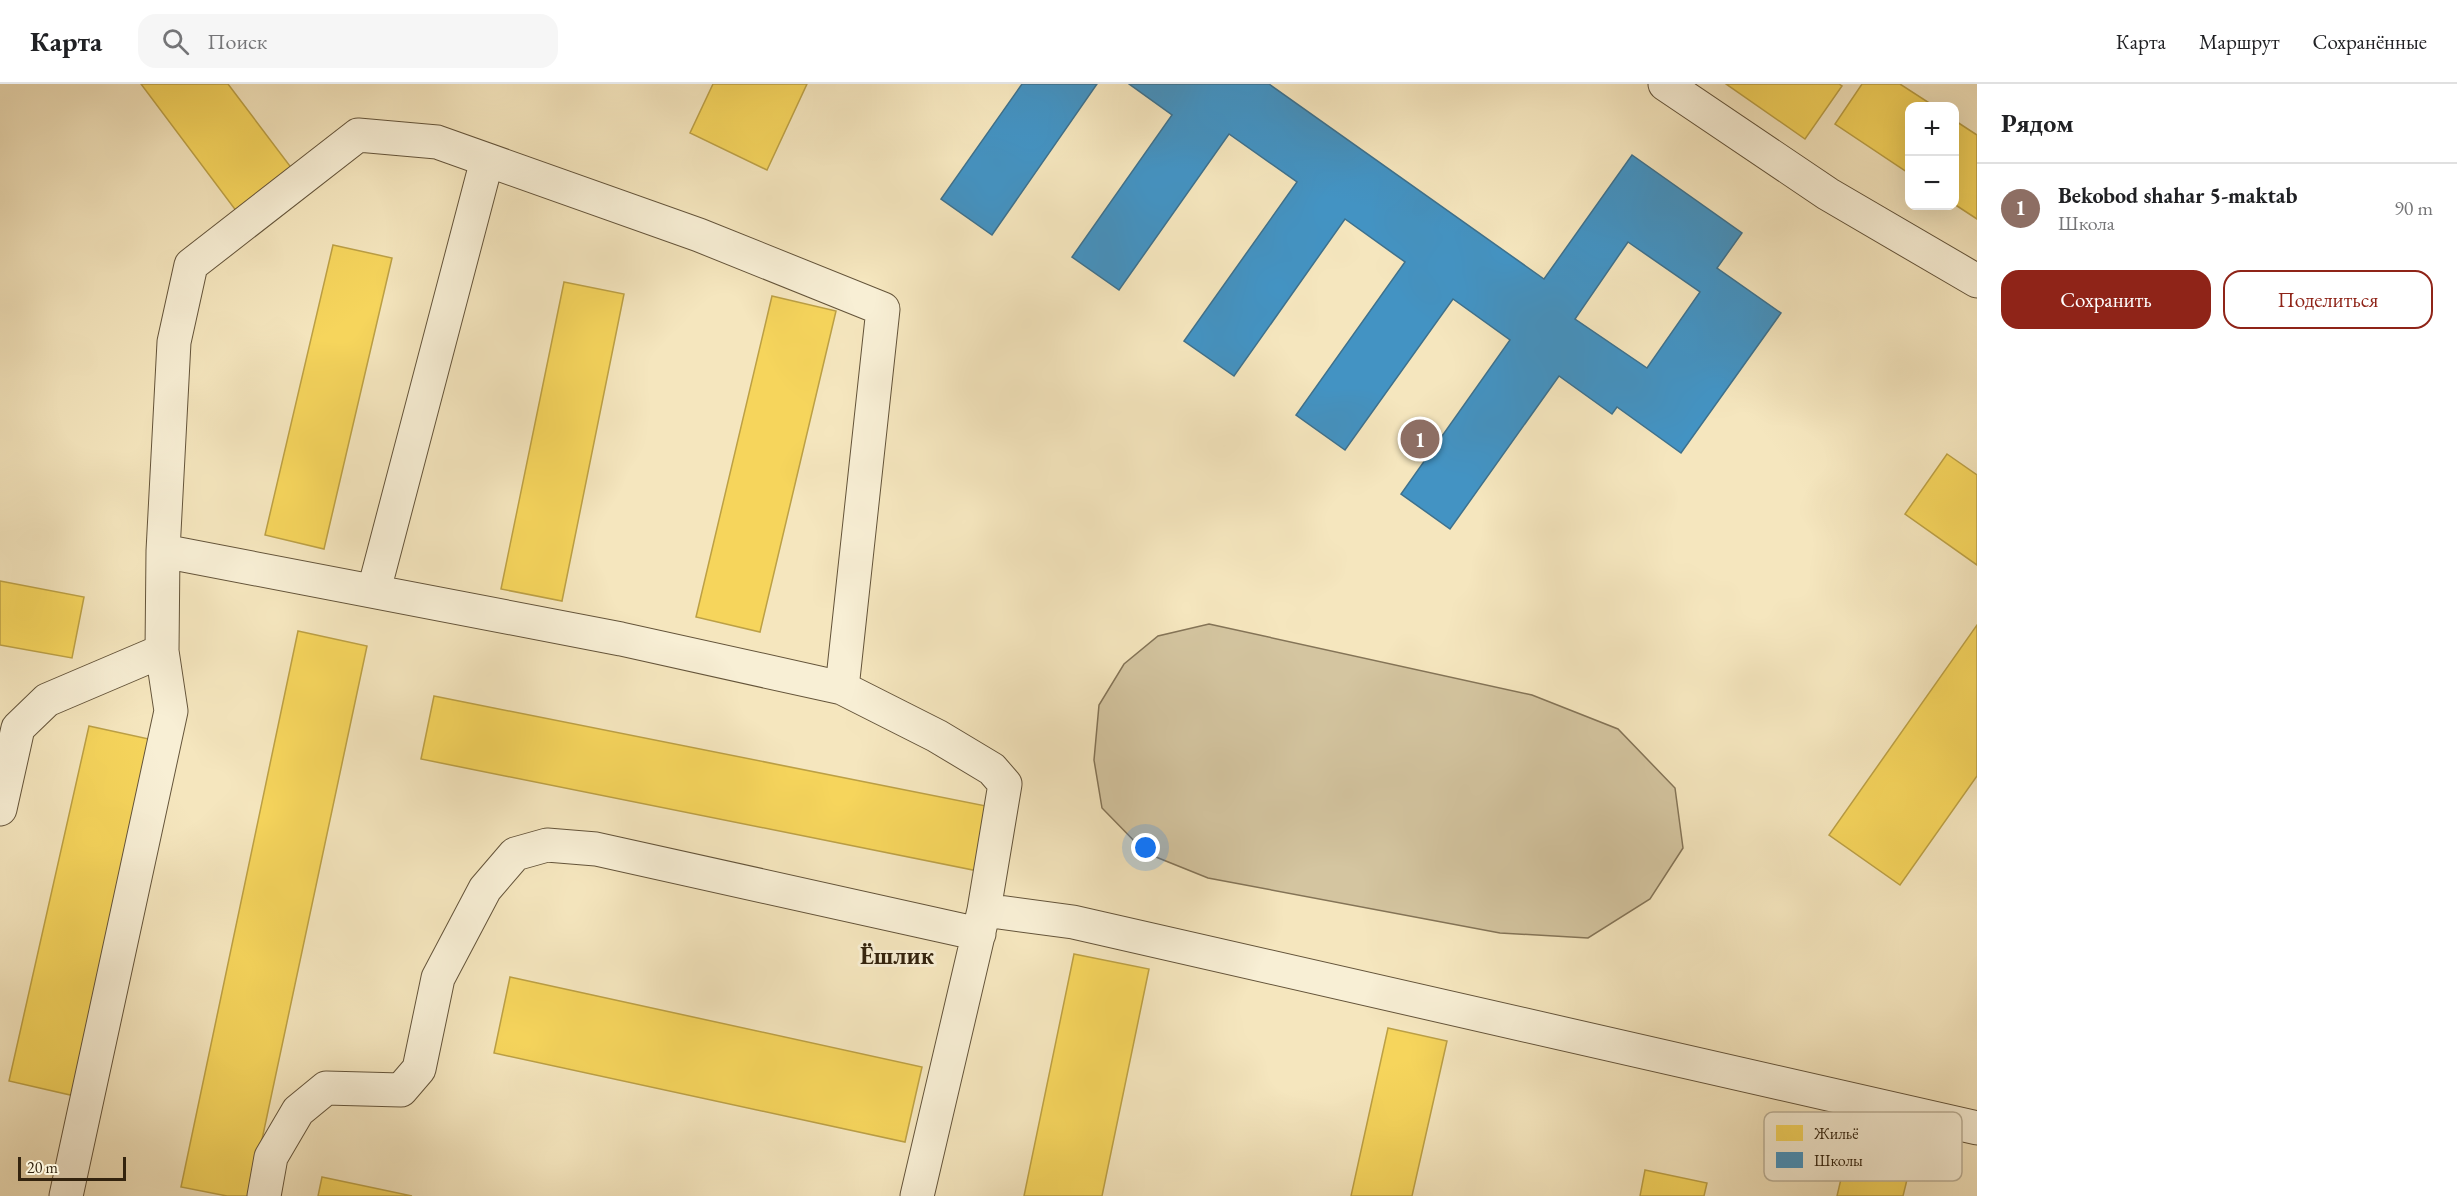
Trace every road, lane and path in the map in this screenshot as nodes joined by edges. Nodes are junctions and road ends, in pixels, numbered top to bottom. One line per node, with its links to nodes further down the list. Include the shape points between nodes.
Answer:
1 (1665, 84): 3 (lane, via 1828,194)
2 (487, 160): 4 (lane, via 437,142 358,135 191,265 174,342); 5 (lane); 7 (lane, via 699,235 883,309)
3 (1977, 281)
4 (163, 551): 5 (lane); 6 (lane)
5 (374, 590): 7 (lane)
6 (162, 651): 8 (lane, via 47,700 18,728); 13 (lane, via 171,711)
7 (842, 688): 9 (lane, via 938,736 992,769 1005,784)
8 (0, 809)
9 (981, 922): 10 (lane, via 1073,922); 14 (lane, via 596,849 547,845 515,854 485,889 438,978 418,1069 401,1090 326,1088 298,1111 271,1157); 15 (lane)
10 (1907, 1112)
11 (1962, 1125): 12 (lane)
12 (1977, 1128)
13 (66, 1196)
14 (264, 1196)
15 (917, 1196)

